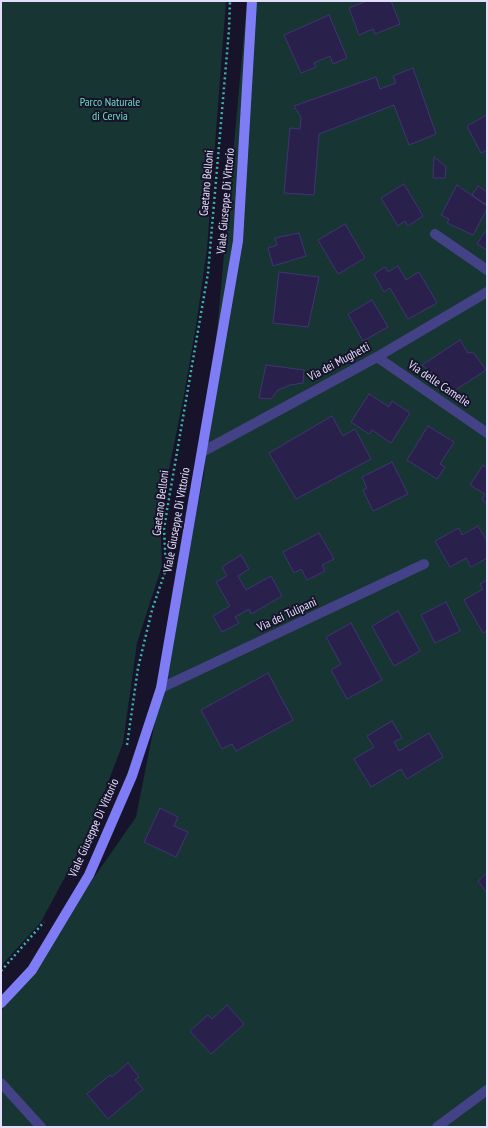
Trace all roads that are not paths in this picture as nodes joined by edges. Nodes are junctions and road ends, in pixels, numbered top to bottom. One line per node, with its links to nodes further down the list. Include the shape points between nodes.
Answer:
1 (252, 1): 7 (street, Viale Giuseppe Di Vittorio, via 238,241)
2 (435, 234): 3 (street)
3 (487, 270)
4 (487, 292): 5 (street, Via dei Mughetti)
5 (377, 357): 6 (street, Via delle Camelie); 7 (street, Via dei Mughetti)
6 (487, 432)
7 (202, 452): 9 (street, Viale Giuseppe Di Vittorio)
8 (424, 564): 9 (street, Via dei Tulipani)
9 (161, 688): 10 (street, Viale Giuseppe Di Vittorio, via 132,776 89,875 32,970)
10 (1, 1003)
11 (1, 1083): 13 (street)
12 (487, 1090): 14 (street)
13 (41, 1127)
14 (437, 1127)

